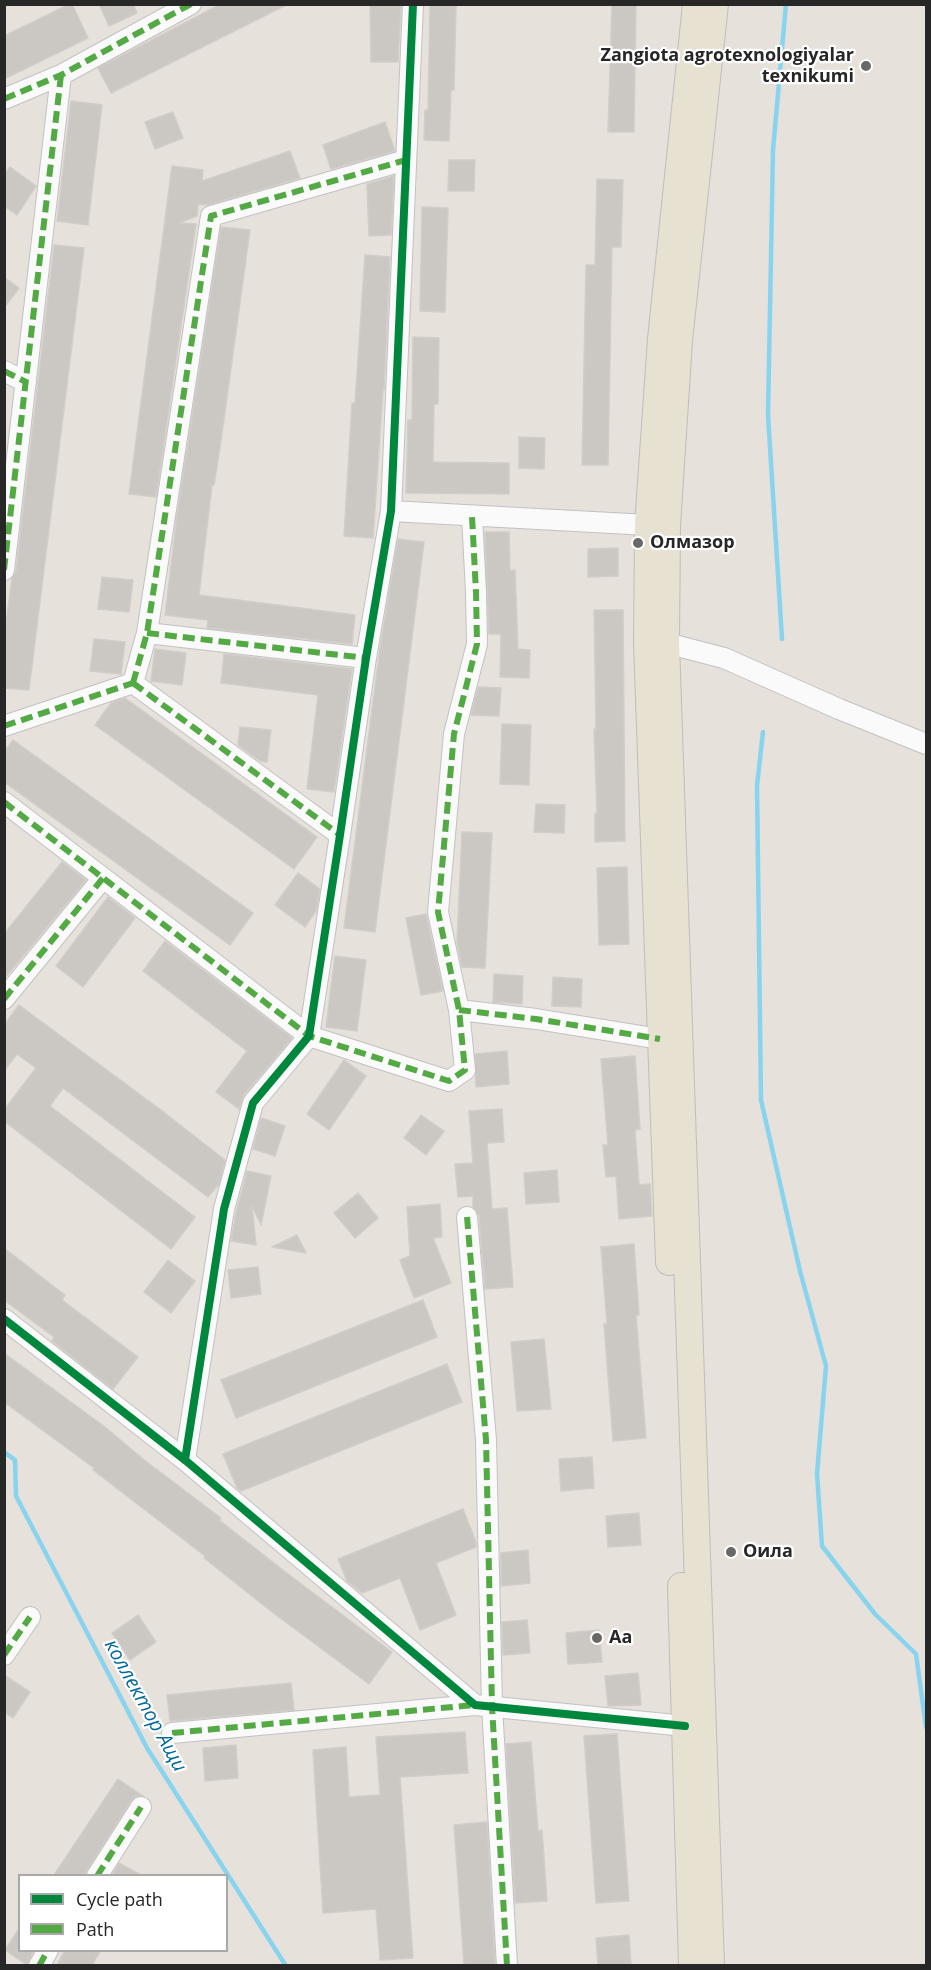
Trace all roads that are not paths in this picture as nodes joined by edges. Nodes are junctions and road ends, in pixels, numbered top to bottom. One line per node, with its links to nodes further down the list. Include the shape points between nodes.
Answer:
1 (191, 4): 5 (street)
2 (413, 4): 7 (street)
3 (696, 4): 12 (main road, via 661,339)
4 (715, 4): 15 (main road, via 679,340 667,526)
5 (61, 75): 6 (street); 9 (street)
6 (4, 99)
7 (406, 160): 10 (street); 14 (street, via 211,216)
8 (4, 371): 9 (street)
9 (26, 382): 13 (street)
10 (391, 511): 11 (street); 16 (street)
11 (472, 516): 12 (street); 24 (street, via 477,644 454,734 438,912)
12 (648, 525): 26 (main road, via 647,643)
13 (4, 570)
14 (147, 633): 16 (street); 17 (street)
15 (666, 643): 19 (street, via 724,658); 41 (main road)
16 (366, 658): 21 (street)
17 (133, 683): 18 (street); 21 (street)
18 (4, 726)
19 (927, 744)
20 (4, 802): 22 (street)
21 (340, 835): 25 (street)
22 (103, 878): 23 (street); 25 (street)
23 (4, 999)
24 (459, 1010): 25 (street, via 465,1070 449,1081); 26 (street)
25 (309, 1036): 29 (street, via 253,1103 224,1209)
26 (660, 1039): 33 (main road)
27 (467, 1217): 32 (street, via 486,1440)
28 (4, 1319): 29 (street)
29 (185, 1460): 32 (street)
30 (30, 1617): 31 (street)
31 (4, 1655)
32 (483, 1706): 33 (street); 34 (street); 39 (street)
33 (685, 1726): 40 (main road)
34 (172, 1733)
35 (141, 1807): 36 (street)
36 (98, 1874)
37 (47, 1952): 38 (street)
38 (39, 1965)
39 (507, 1965)
40 (693, 1965)
41 (711, 1965)

